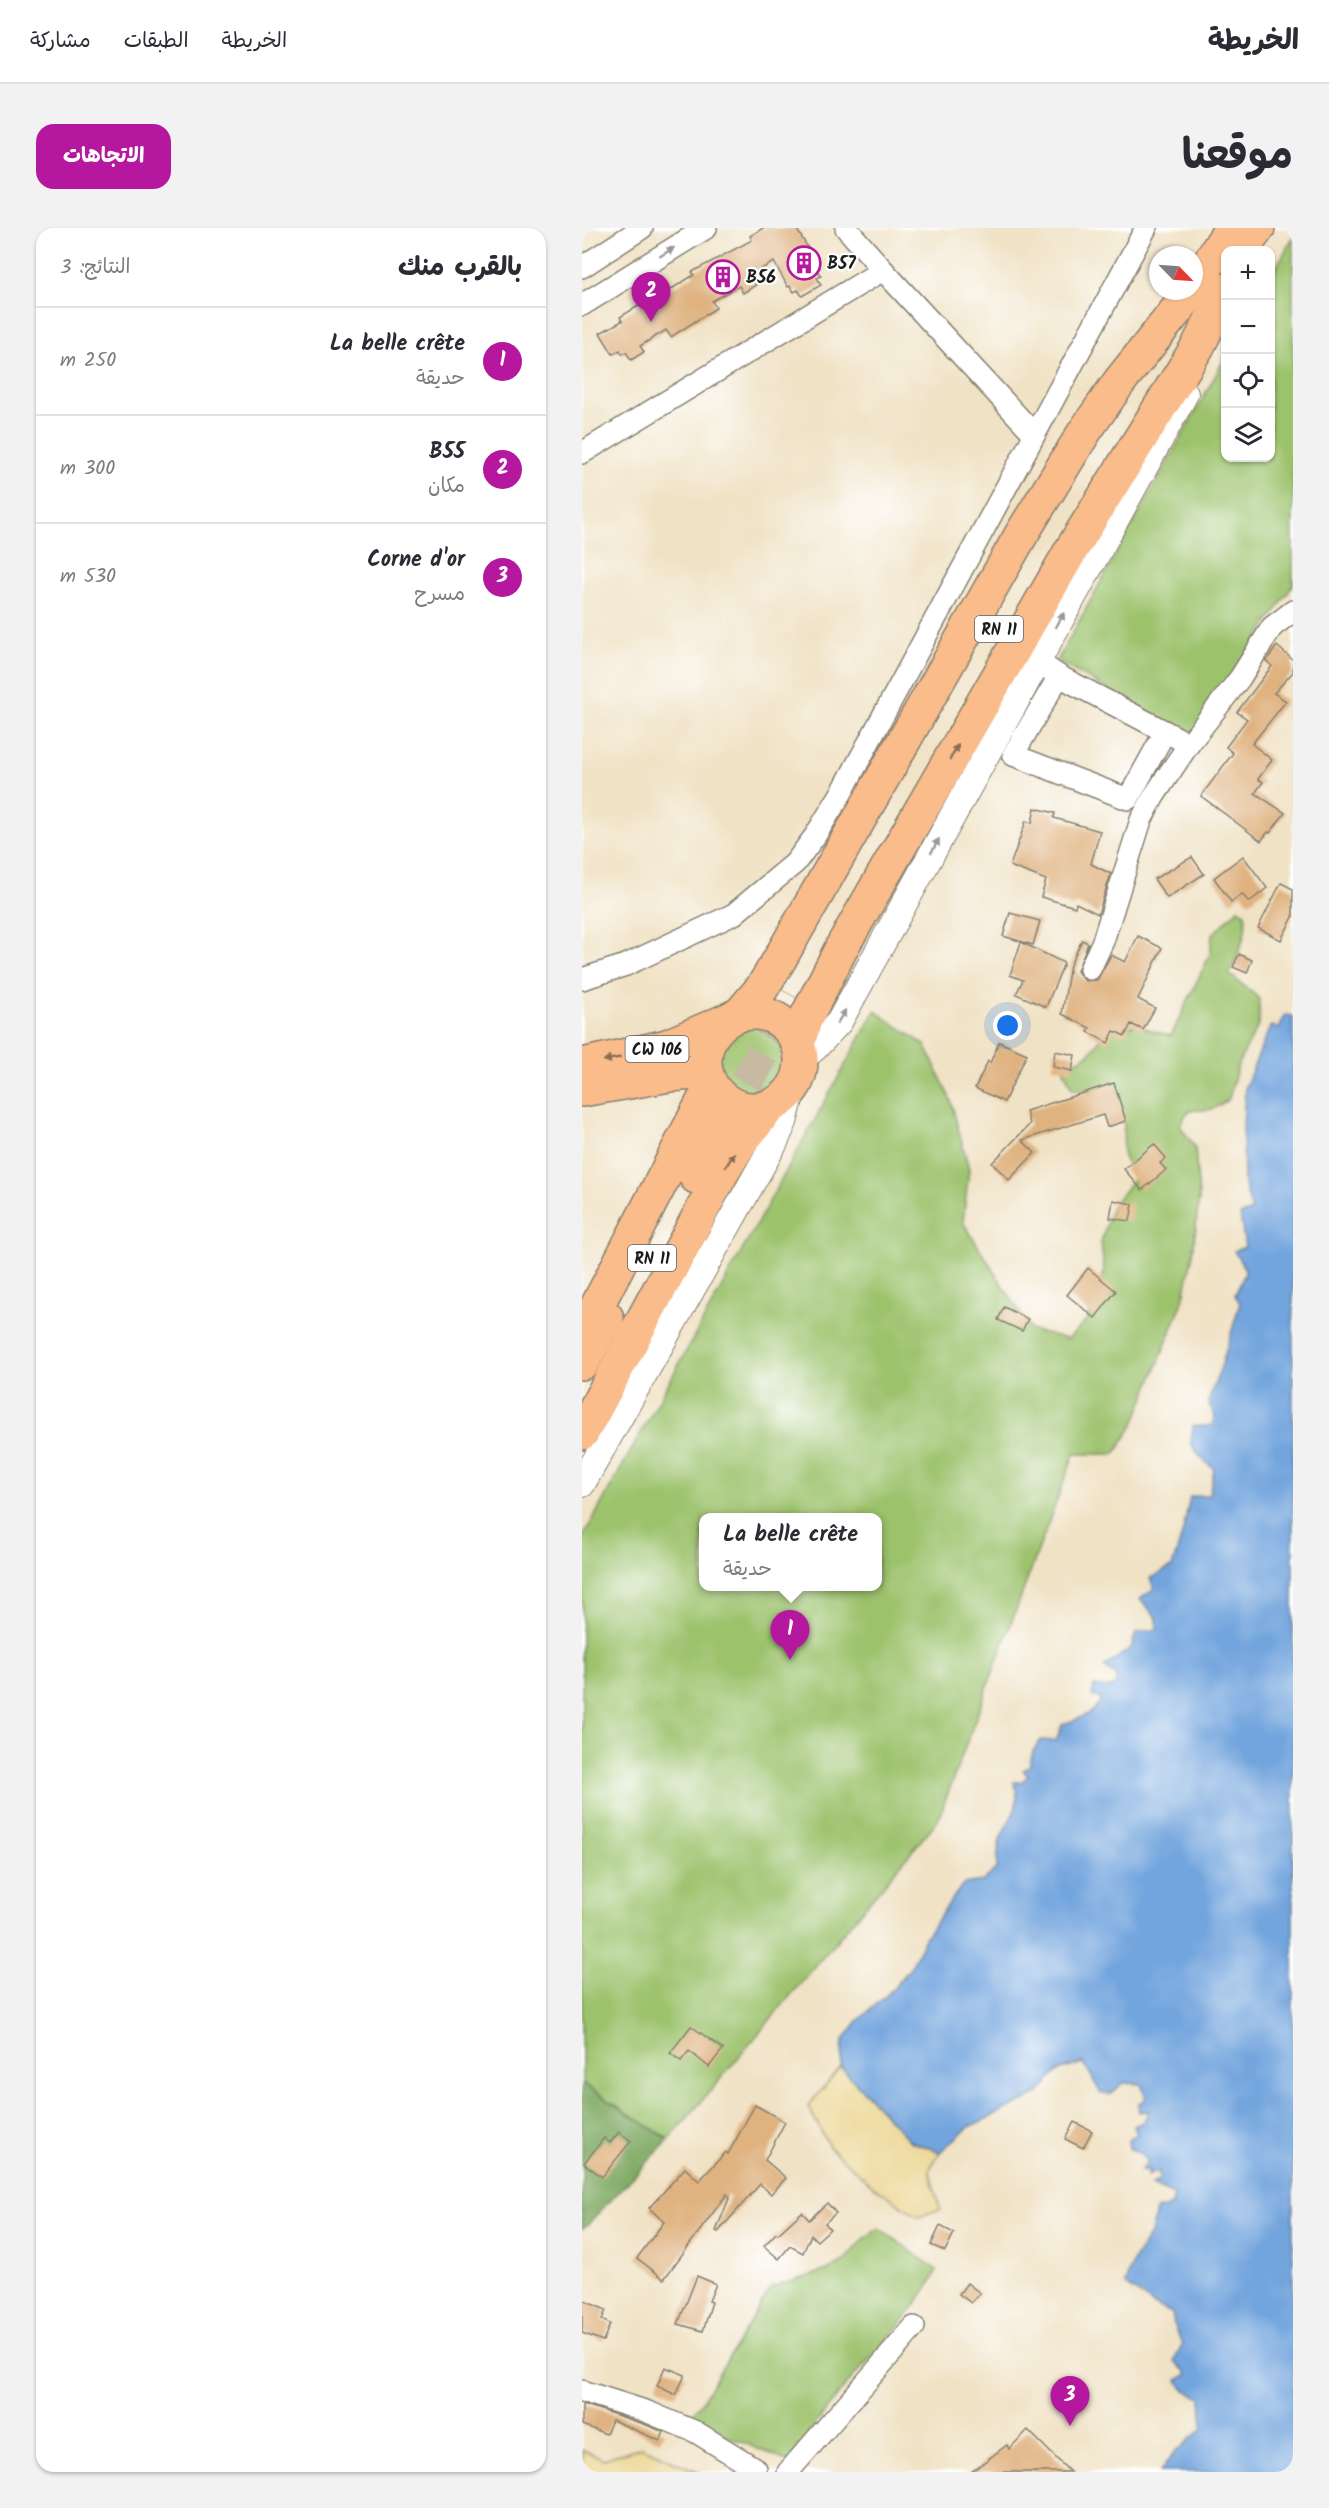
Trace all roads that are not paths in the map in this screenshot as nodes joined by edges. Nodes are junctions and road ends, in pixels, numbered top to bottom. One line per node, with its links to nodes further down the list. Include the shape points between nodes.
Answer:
1 (642, 228): 8 (street)
2 (705, 228): 15 (street, one-way to 2)
3 (846, 228): 9 (street)
4 (1146, 228): 17 (street)
5 (1231, 228): 10 (highway, RN 11)
6 (1258, 228): 7 (highway)
7 (1245, 246)
8 (582, 267)
9 (883, 270): 17 (street); 18 (street)
10 (1203, 273)
11 (1221, 284): 13 (highway, RN 11, via 998,632 789,993 1013,576)
12 (1184, 300): 26 (highway, via 1085,431 1021,535 784,952 762,988)
13 (1186, 300)
14 (1222, 300): 16 (highway)
15 (582, 305)
16 (1198, 346): 20 (street, one-way to 16, via 1180,404 1192,376); 28 (highway, one-way to 16, via 813,1003 854,925 1067,557)
17 (1034, 434): 25 (street, via 842,792 795,863 734,914 634,961)
18 (582, 453)
19 (1293, 611): 23 (street, via 1272,627 1240,678)
20 (1037, 661): 21 (street); 28 (street, one-way to 20, via 839,1022)
21 (1059, 676): 22 (street); 22 (street, via 1013,754 1128,799)
22 (1165, 732): 23 (street)
23 (1189, 744): 24 (street, via 1141,820 1103,941)
24 (1090, 969)
25 (582, 979)
26 (733, 1017): 27 (highway, CW 106, one-way to 27, via 668,1046); 28 (highway, via 754,1012 768,1015 792,1032); 29 (highway, via 708,1042)
27 (582, 1065)
28 (790, 1074): 29 (highway, via 753,1109 737,1107 722,1099); 36 (highway, one-way to 28, via 722,1173); 37 (street, via 788,1111 779,1133)
29 (708, 1079): 30 (highway, CW 106); 32 (highway)
30 (619, 1084): 31 (highway, CW 106); 32 (highway, via 656,1087 675,1095 684,1107)
31 (582, 1090)
32 (684, 1139): 33 (highway)
33 (582, 1335)
34 (582, 1364): 35 (highway, RN 11, via 718,1124)
35 (582, 1390)
36 (582, 1432)
37 (582, 1484)
38 (914, 2327): 41 (street)
39 (582, 2391): 40 (street, via 696,2432)
40 (762, 2471)
41 (788, 2472)

